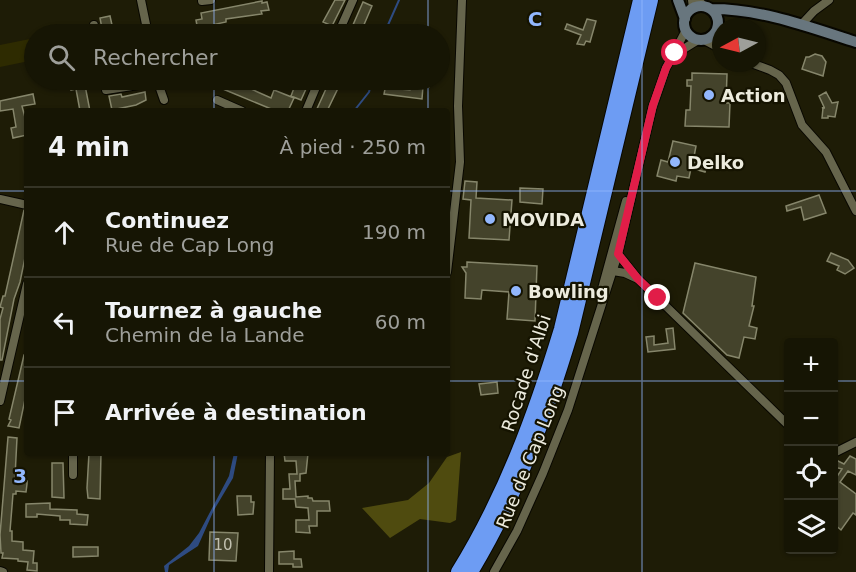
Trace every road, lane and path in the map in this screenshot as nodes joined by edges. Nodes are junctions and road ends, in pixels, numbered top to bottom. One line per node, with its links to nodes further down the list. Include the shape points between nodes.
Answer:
1 (141, 0): 12 (street)
2 (353, 0): 13 (street)
3 (462, 0): 32 (street, via 460,162)
4 (640, 0): 47 (highway, Rocade d'Albi, via 546,377 505,484)
5 (651, 0): 48 (highway, Rocade d'Albi, via 557,382 517,483)
6 (678, 0): 8 (main road)
7 (829, 0): 14 (street)
8 (695, 10): 9 (main road); 10 (main road, via 716,14); 16 (main road, via 693,38); 19 (street, Rue de Cap Long)
9 (745, 10): 11 (main road); 14 (main road)
10 (716, 18)
11 (726, 18)
12 (146, 24)
13 (342, 24)
14 (801, 25): 17 (main road)
15 (712, 36): 16 (main road)
16 (701, 40): 18 (street); 19 (street)
17 (856, 42)
18 (712, 45)
19 (675, 53): 25 (street, Rue de Cap Long)
20 (766, 68): 30 (street, via 786,83 802,125 826,152)
21 (161, 90): 23 (street)
22 (315, 90): 27 (street)
23 (164, 100)
24 (217, 100): 26 (street)
25 (653, 105): 31 (street, Rue de Cap Long); 33 (street, Rue de Cap Long)
26 (235, 108)
27 (307, 108)
28 (0, 199): 29 (street)
29 (24, 204)
30 (856, 211)
31 (621, 217): 33 (street); 36 (street, Rue de Cap Long)
32 (450, 247)
33 (616, 256): 34 (street, Rue de Cap Long); 35 (street); 36 (street)
34 (613, 271): 35 (street); 38 (street, Rue de Cap Long)
35 (638, 279): 40 (street)
36 (603, 283): 38 (street, Rue de Cap Long)
37 (24, 297): 39 (street)
38 (587, 350): 49 (street, Rue de Cap Long, via 543,473)
39 (0, 401)
40 (784, 420)
41 (856, 442): 42 (street)
42 (838, 451)
43 (73, 456): 45 (street)
44 (270, 456): 46 (street)
45 (73, 475)
46 (269, 572)
47 (458, 572)
48 (471, 572)
49 (494, 572)

